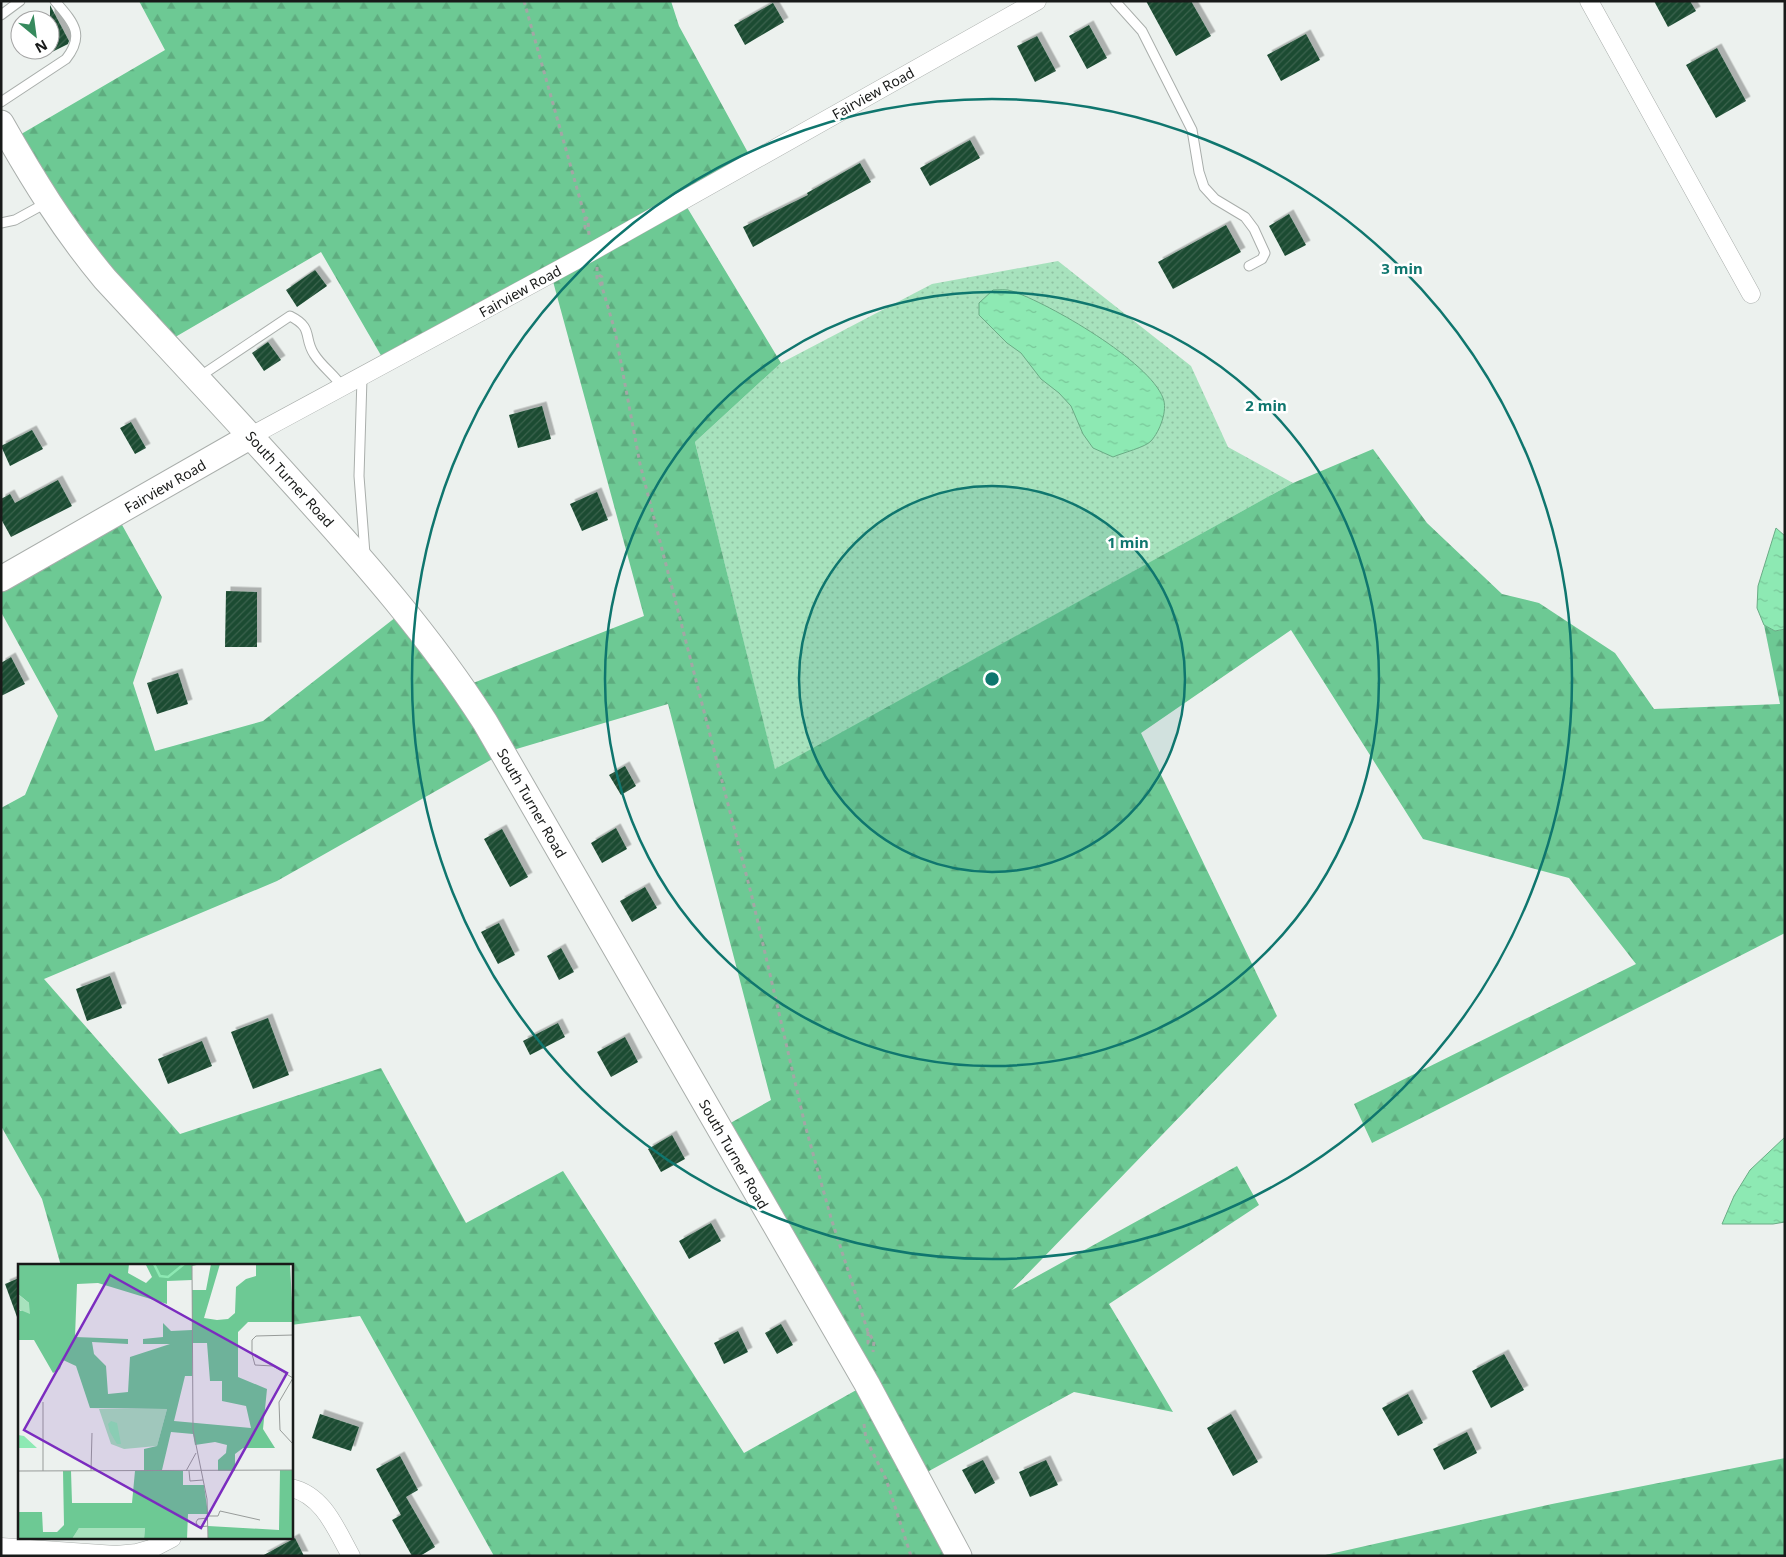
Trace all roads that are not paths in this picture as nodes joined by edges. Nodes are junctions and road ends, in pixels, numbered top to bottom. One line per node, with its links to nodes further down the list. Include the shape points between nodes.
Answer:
1 (20, 1): 6 (lane)
2 (55, 1): 7 (lane, via 76,31 72,51 66,59)
3 (1037, 1): 14 (street, Fairview Road)
4 (1115, 1): 11 (lane, via 1142,31 1192,130 1204,187 1215,199 1245,217 1254,229 1265,253 1262,259)
5 (1589, 1): 12 (street)
6 (1, 15)
7 (1, 102)
8 (1, 123): 9 (street, South Turner Road)
9 (47, 202): 10 (lane, via 15,220); 13 (street, South Turner Road, via 105,279)
10 (1, 222)
11 (1249, 266)
12 (1751, 294)
13 (197, 378): 15 (lane, via 290,316 301,321 309,335 313,353); 16 (street, South Turner Road)
14 (362, 378): 15 (street, Fairview Road); 17 (lane, via 359,476)
15 (343, 388): 16 (street, Fairview Road)
16 (251, 436): 17 (street, South Turner Road); 18 (street, Fairview Road)
17 (366, 562): 23 (street, South Turner Road, via 428,639 485,722 867,1384)
18 (1, 579)
19 (292, 1488): 22 (street, via 311,1496 322,1505)
20 (168, 1540): 21 (street, via 137,1554 116,1555)
21 (1, 1547)
22 (351, 1556)
23 (959, 1556)

